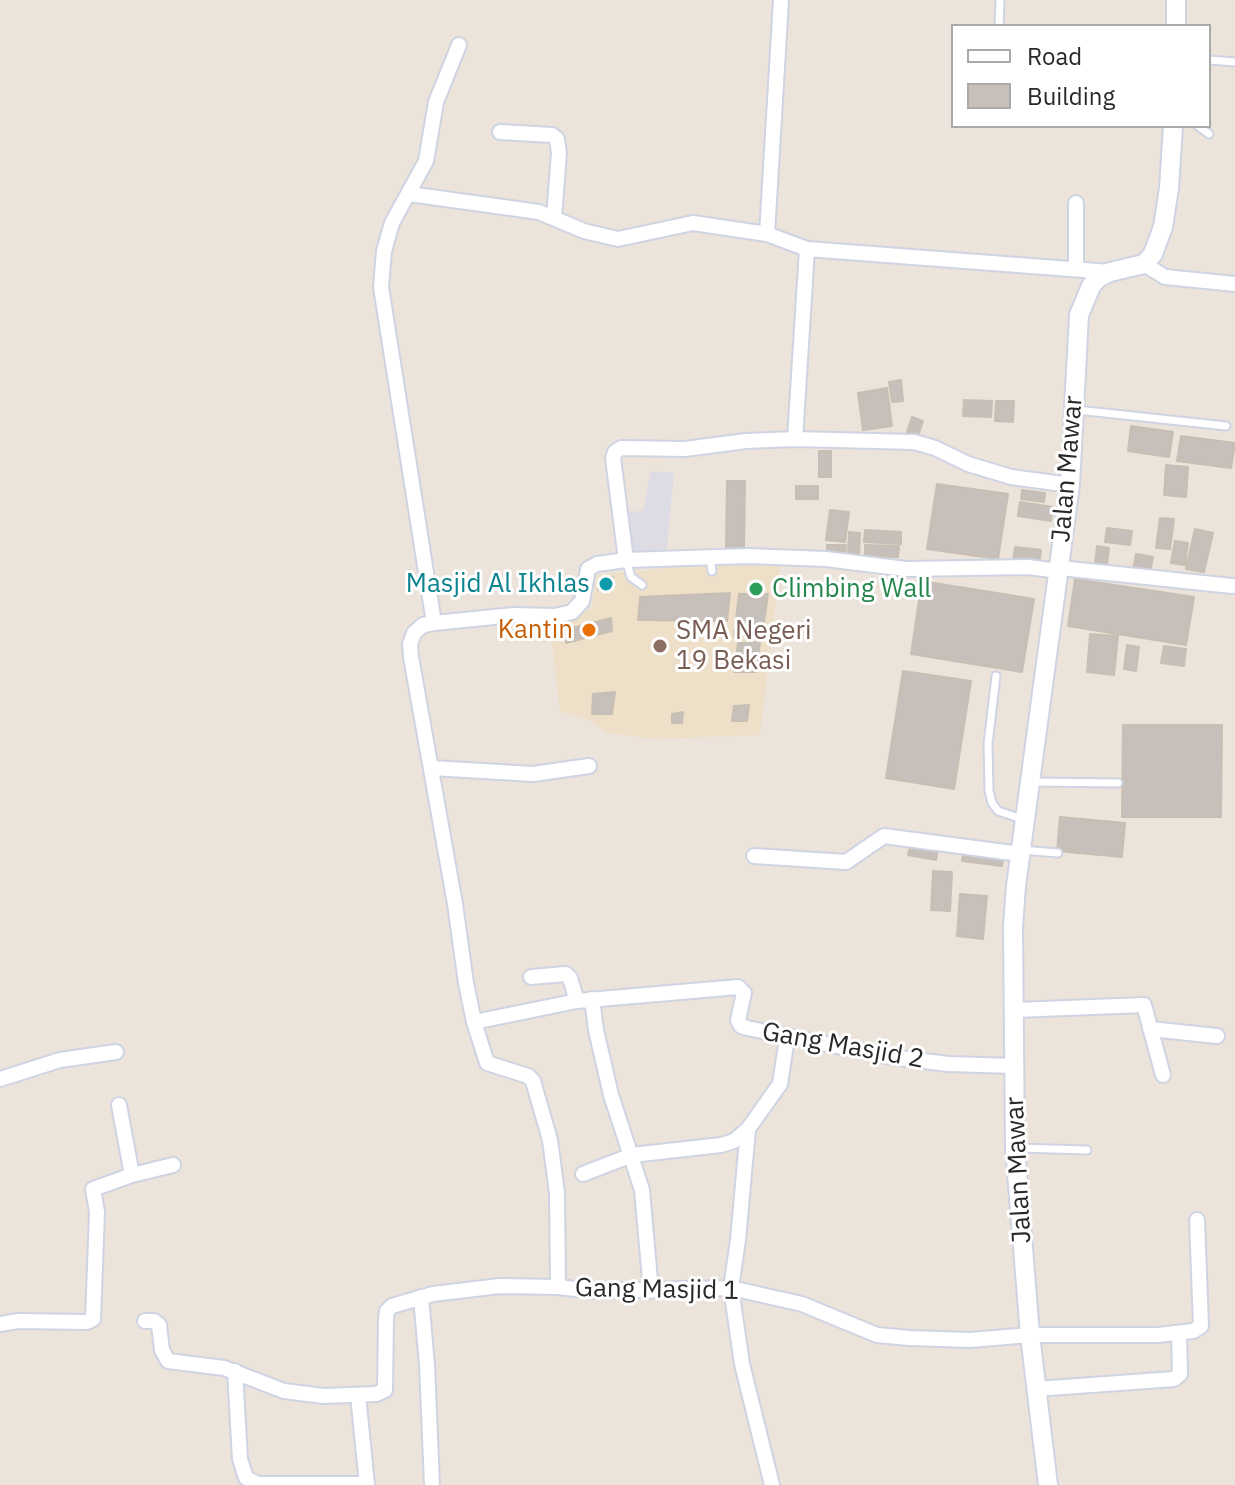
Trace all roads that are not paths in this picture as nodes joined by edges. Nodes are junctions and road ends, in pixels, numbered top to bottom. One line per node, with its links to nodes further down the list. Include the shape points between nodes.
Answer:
1 (781, 0): 16 (street)
2 (1000, 0): 4 (lane)
3 (1176, 0): 5 (street)
4 (999, 24)
5 (1176, 24)
6 (459, 45): 13 (street, via 436,102 430,149)
7 (1211, 60): 8 (lane)
8 (1235, 62)
9 (1173, 128): 18 (street, via 1163,227)
10 (1201, 128): 12 (lane)
11 (500, 132): 15 (street, via 557,139)
12 (1209, 134)
13 (409, 194): 15 (street); 30 (street, via 392,223 381,287)
14 (1076, 203): 19 (street)
15 (554, 217): 16 (street, via 618,239 693,223)
16 (767, 234): 17 (street)
17 (807, 249): 19 (street); 24 (street)
18 (1144, 264): 20 (street); 21 (street, via 1165,277)
19 (1076, 268): 20 (street)
20 (1110, 272): 22 (street, Jalan Mawar, via 1091,286 1079,315)
21 (1235, 284)
22 (1074, 410): 23 (lane); 25 (street, Jalan Mawar)
23 (1226, 426)
24 (795, 439): 25 (street, via 914,442 1011,477); 26 (street, via 617,449 613,458)
25 (1070, 485): 27 (street, Jalan Mawar)
26 (626, 560): 27 (street, via 711,564 826,559 926,569); 28 (lane, via 631,577); 30 (street, via 588,569 582,601 572,612)
27 (1059, 570): 29 (street); 34 (street, Jalan Mawar)
28 (642, 585)
29 (1232, 586)
30 (434, 623): 33 (street, via 423,625 410,644)
31 (996, 676): 36 (lane, via 989,791 998,811)
32 (589, 766): 33 (street, via 533,774)
33 (432, 768): 43 (street)
34 (1029, 782): 35 (lane); 36 (street, Jalan Mawar)
35 (1118, 783)
36 (1025, 820): 37 (street, Jalan Mawar)
37 (1020, 852): 38 (lane); 39 (street, via 884,836 846,862); 42 (street, Jalan Mawar, via 1013,927)
38 (1058, 853)
39 (754, 856)
40 (531, 977): 41 (street, via 566,974)
41 (584, 1000): 43 (street, Gang Masjid 2); 46 (street, Gang Masjid 2, via 738,987 744,993 741,1026); 55 (street)
42 (1015, 1010): 44 (street, via 1139,1004 1146,1009); 48 (street, Jalan Mawar)
43 (474, 1022): 60 (street, via 487,1063 533,1081 550,1140 557,1193)
44 (1150, 1029): 45 (street); 49 (street)
45 (1217, 1036)
46 (787, 1038): 48 (street, Gang Masjid 2, via 891,1057); 52 (street, via 780,1084)
47 (116, 1052): 50 (street, via 60,1060)
48 (1014, 1066): 53 (street, Jalan Mawar)
49 (1163, 1075)
50 (0, 1079)
51 (119, 1105): 58 (street)
52 (748, 1129): 55 (street, via 721,1145); 61 (street)
53 (1015, 1148): 54 (lane); 67 (street, Jalan Mawar)
54 (1087, 1150)
55 (632, 1155): 57 (street); 62 (street, via 642,1190)
56 (173, 1165): 58 (street)
57 (583, 1174)
58 (132, 1175): 65 (street, via 93,1189 93,1319)
59 (1197, 1220): 66 (street, via 1203,1320 1193,1331)
60 (558, 1287): 62 (street, Gang Masjid 1); 63 (street, Gang Masjid 1, via 500,1286)
61 (731, 1288): 62 (street, Gang Masjid 1); 67 (street, Gang Masjid 1, via 802,1304 877,1335 970,1340); 73 (street, via 742,1364)
62 (651, 1291)
63 (421, 1297): 70 (street, Gang Masjid 1, via 389,1308 385,1390); 72 (street)
64 (145, 1321): 68 (street, via 159,1325 166,1360)
65 (0, 1324)
66 (1179, 1333): 67 (street, Gang Masjid 1); 69 (street, via 1180,1374 1174,1379)
67 (1030, 1335): 69 (street, Jalan Mawar)
68 (235, 1371): 70 (street, via 300,1394); 71 (street, via 240,1459 246,1478 258,1484)
69 (1036, 1389): 74 (street, Jalan Mawar)
70 (358, 1395): 71 (street)
71 (367, 1485)
72 (432, 1485)
73 (772, 1485)
74 (1048, 1485)

